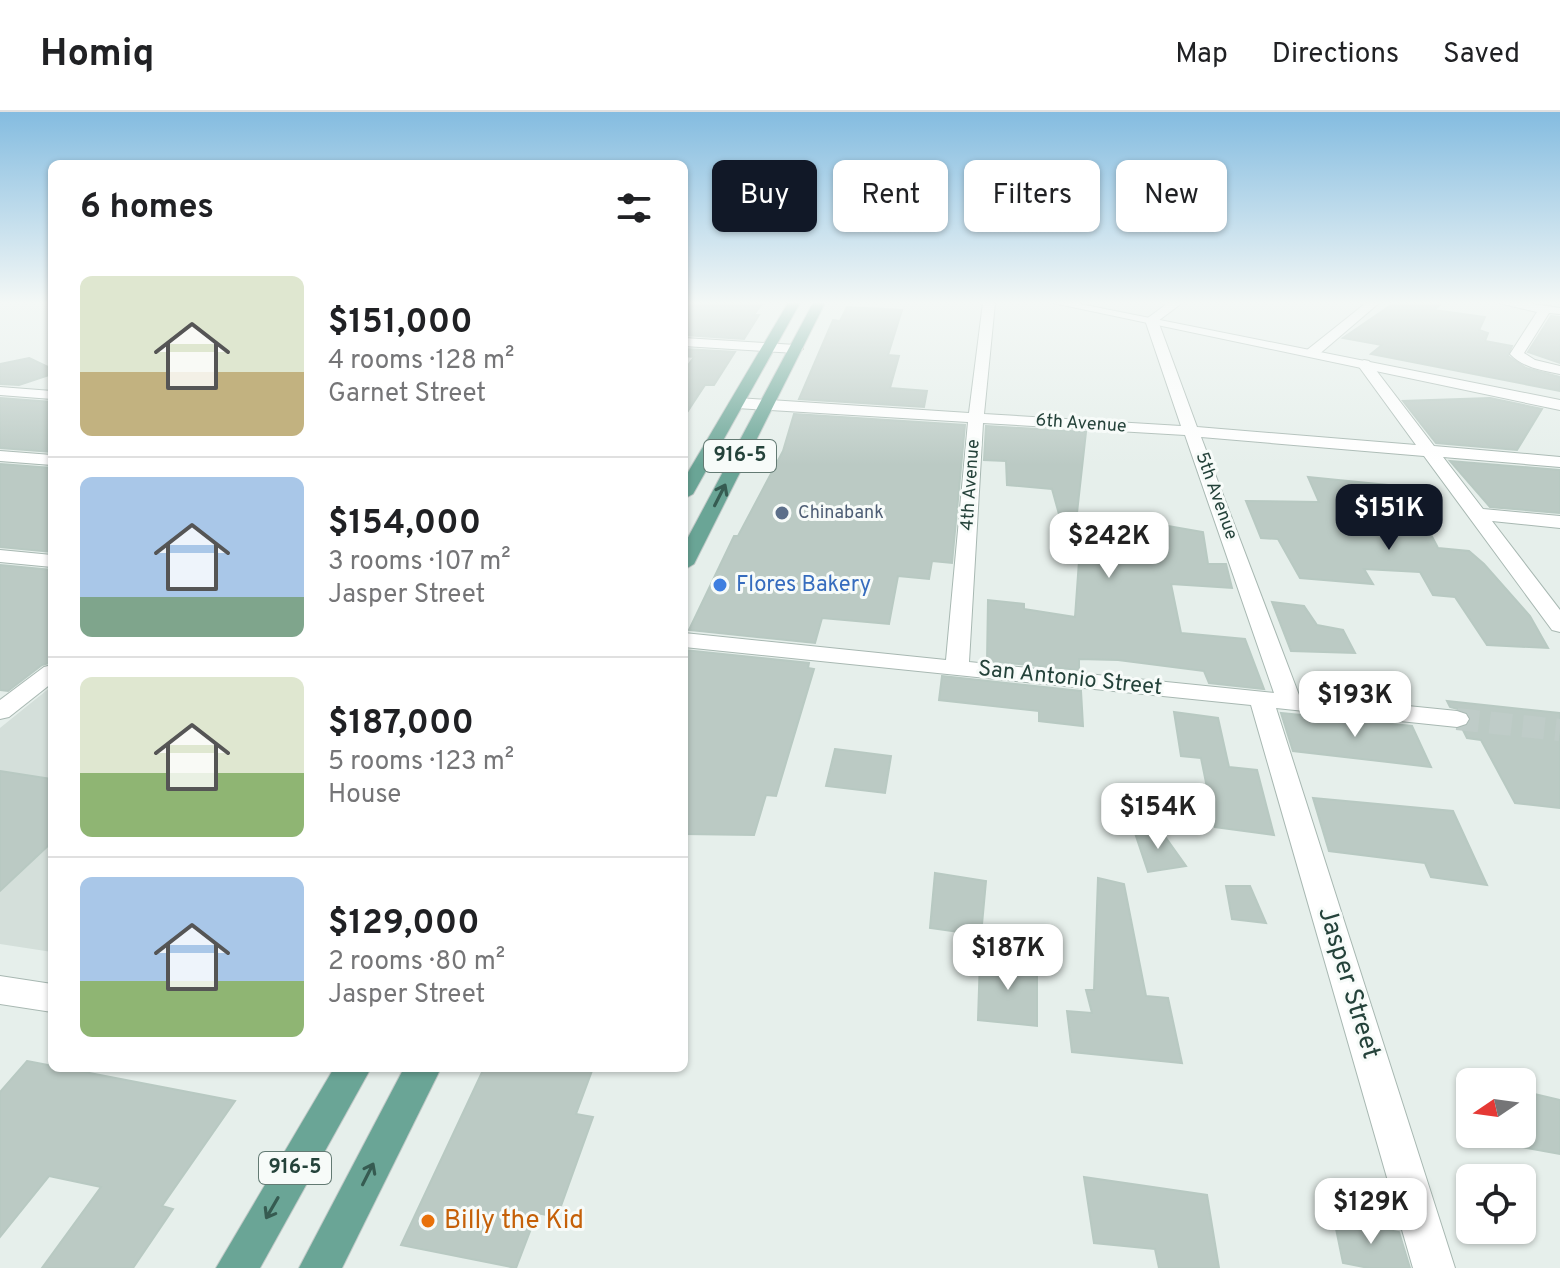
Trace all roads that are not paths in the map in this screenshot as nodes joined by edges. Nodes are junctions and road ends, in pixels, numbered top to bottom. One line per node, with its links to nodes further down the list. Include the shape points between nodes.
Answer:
1 (763, 357): 11 (main road, 916-5)
2 (792, 357): 12 (main road, 916-5)
3 (983, 357): 14 (street, 4th Avenue)
4 (1165, 357): 15 (street, 5th Avenue)
5 (1331, 357): 7 (street)
6 (1519, 357): 8 (street)
7 (1364, 364): 13 (street); 16 (street)
8 (1560, 370)
9 (0, 391): 10 (street)
10 (48, 395)
11 (737, 403): 12 (street, 6th Avenue); 20 (main road, 916-5)
12 (766, 405): 14 (street, 6th Avenue); 24 (main road, 916-5, one-way to 12)
13 (1560, 405)
14 (976, 417): 15 (street, 6th Avenue); 28 (street, 4th Avenue)
15 (1192, 431): 16 (street, 6th Avenue); 30 (street, 5th Avenue)
16 (1426, 450): 19 (street, 6th Avenue); 21 (street)
17 (0, 456): 18 (street)
18 (48, 460)
19 (1560, 462)
20 (688, 487)
21 (1474, 514): 22 (street); 26 (street)
22 (1560, 522)
23 (0, 556): 25 (street)
24 (688, 556)
25 (48, 561)
26 (1560, 625)
27 (688, 640): 28 (street, San Antonio Street)
28 (957, 667): 30 (street, San Antonio Street)
29 (48, 675): 31 (street)
30 (1275, 700): 32 (street, San Antonio Street); 39 (street, Jasper Street)
31 (0, 712)
32 (1457, 719)
33 (48, 998): 34 (street)
34 (6, 999)
35 (351, 1072): 37 (main road, 916-5, one-way to 37)
36 (418, 1072): 38 (main road, 916-5, one-way to 36)
37 (237, 1268)
38 (320, 1268)
39 (1434, 1268)

